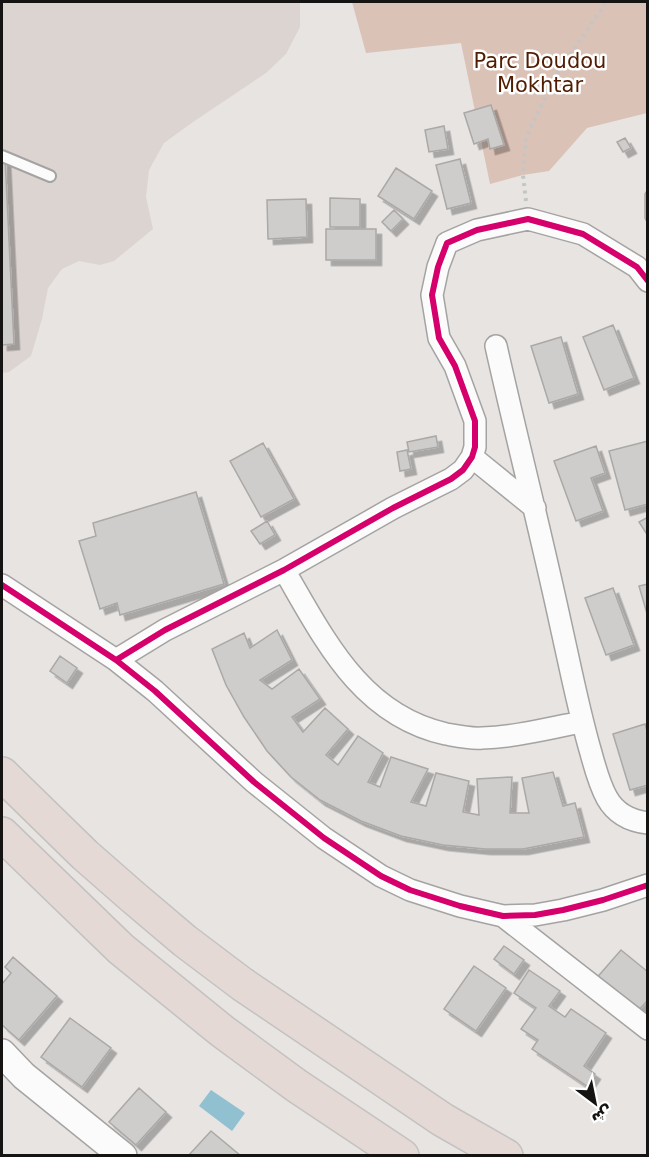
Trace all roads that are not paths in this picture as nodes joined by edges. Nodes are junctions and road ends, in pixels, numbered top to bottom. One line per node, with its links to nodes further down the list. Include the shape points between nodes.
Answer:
1 (2, 156): 2 (lane)
2 (50, 176)
3 (648, 281): 5 (street, via 637,267 583,234 528,219 477,230 447,243 432,295 439,338 455,366 475,421)
4 (496, 346): 6 (street)
5 (472, 457): 6 (street); 7 (street, via 451,479)
6 (535, 508): 10 (street)
7 (284, 570): 9 (street, via 165,630); 10 (street, via 353,678 386,707 413,723 453,736 480,739)
8 (2, 585): 9 (street)
9 (116, 660): 15 (street, via 254,782 354,859 410,890)
10 (582, 722): 12 (street, via 606,798 616,811)
11 (2, 774): 20 (highway, via 85,855 185,941 443,1120)
12 (648, 823)
13 (2, 834): 19 (highway, via 121,949 222,1031)
14 (648, 885): 15 (street, via 562,910)
15 (504, 916): 16 (street)
16 (648, 1029)
17 (2, 1053): 18 (street, via 24,1076)
18 (123, 1155)
19 (402, 1155)
20 (506, 1155)

